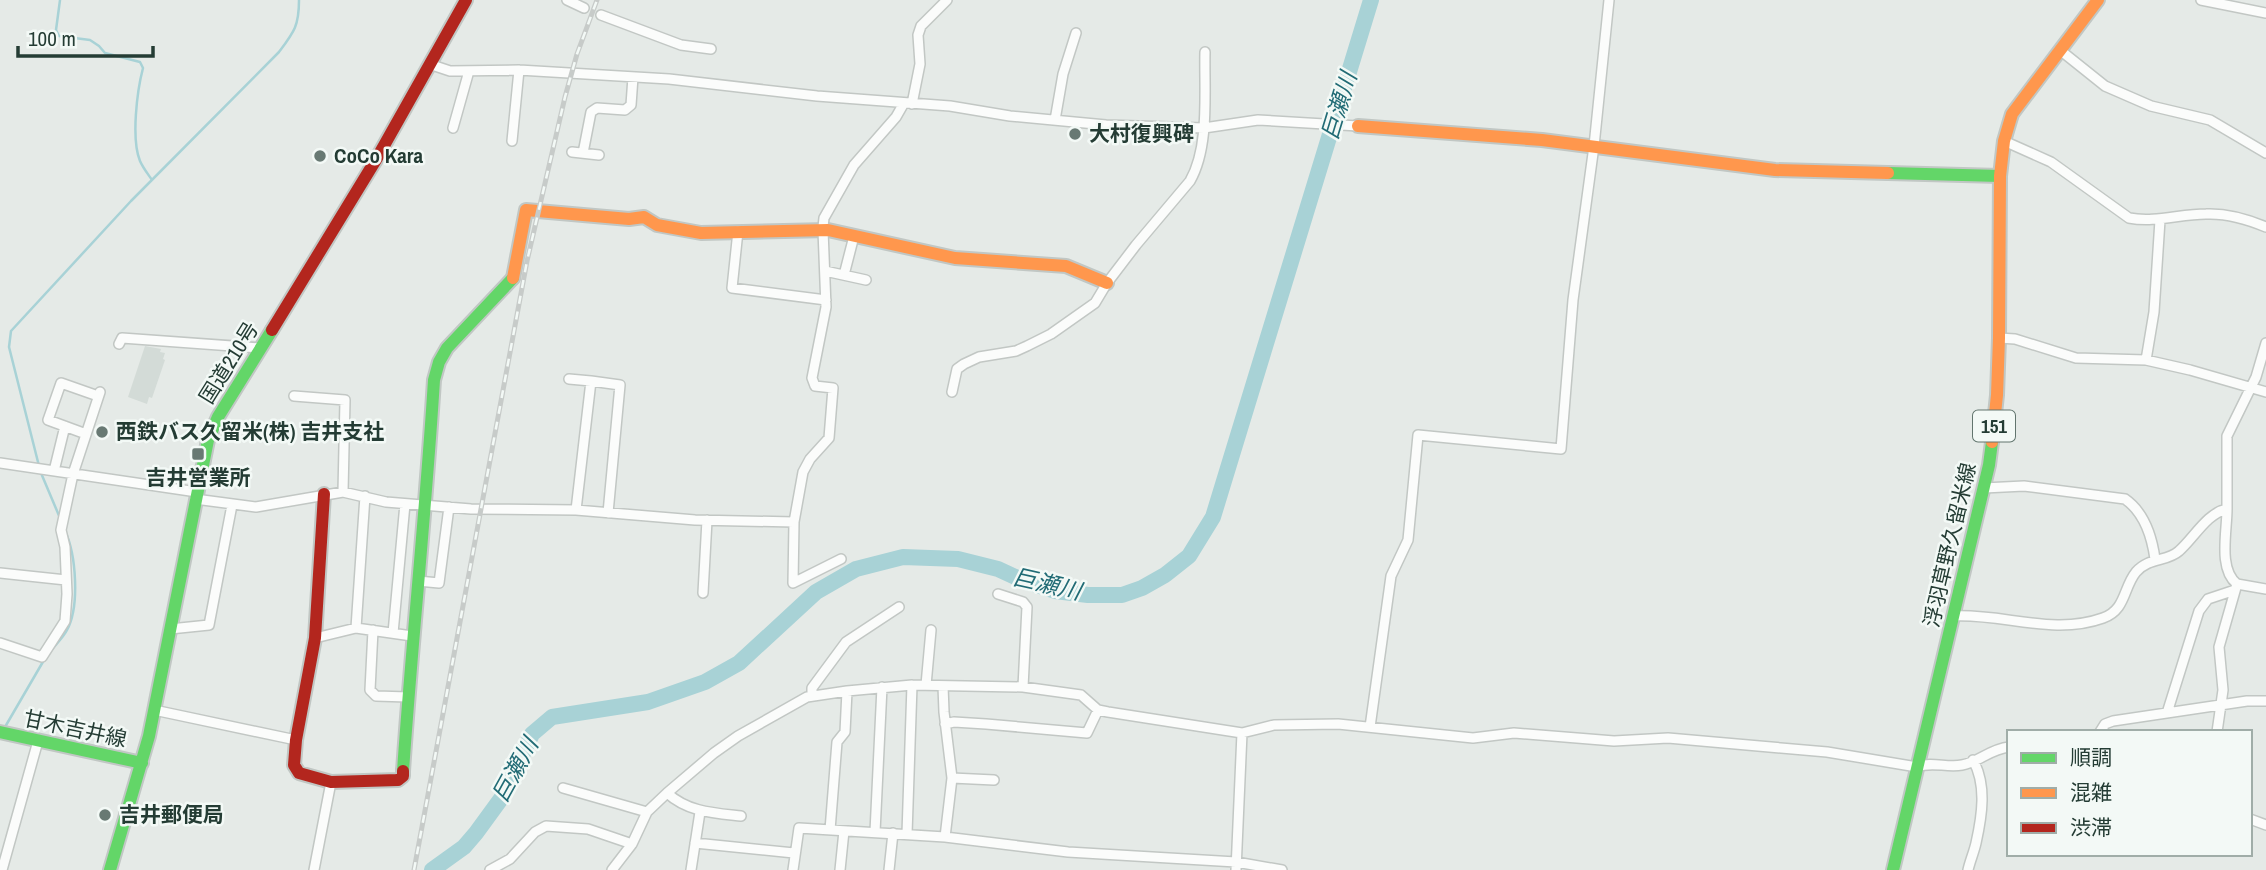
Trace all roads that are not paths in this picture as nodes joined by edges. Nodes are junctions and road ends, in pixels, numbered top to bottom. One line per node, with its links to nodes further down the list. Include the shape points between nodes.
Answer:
1 (466, 0): 14 (main road, 国道210号)
2 (567, 0): 7 (street)
3 (947, 0): 18 (street, via 921,26 920,64)
4 (1609, 0): 25 (street)
5 (2098, 0): 12 (main road, 浮羽草野久留米線 / 151)
6 (2201, 0): 8 (street)
7 (584, 8)
8 (2266, 13)
9 (601, 15): 11 (street, via 681,46)
10 (1076, 33): 19 (street)
11 (711, 49)
12 (2060, 50): 24 (main road, 浮羽草野久留米線 / 151, via 2012,114); 26 (street, via 2105,86 2151,106 2210,120)
13 (1205, 52): 22 (street)
14 (432, 65): 16 (street); 42 (main road, 国道210号)
15 (519, 70): 16 (street); 17 (street); 23 (street)
16 (469, 71): 21 (street)
17 (633, 77): 18 (street); 27 (street, via 631,106 591,112 578,152)
18 (908, 103): 19 (street); 30 (street, via 853,165)
19 (1055, 120): 22 (street)
20 (1358, 126): 22 (street, via 1258,120); 25 (main road)
21 (453, 128)
22 (1204, 128): 37 (street, via 1190,181)
23 (512, 141)
24 (2004, 141): 28 (main road, 浮羽草野久留米線 / 151); 29 (street, via 2051,162 2129,218)
25 (1594, 146): 28 (main road, via 1775,170); 102 (street, via 1574,294 1561,449 1418,435 1408,540 1391,576)
26 (2266, 153)
27 (599, 155)
28 (2000, 176): 39 (main road, 浮羽草野久留米線 / 151)
29 (2160, 220): 31 (street, via 2220,214); 43 (street)
30 (823, 227): 32 (main road); 33 (main road); 34 (street)
31 (2266, 227)
32 (737, 231): 38 (street, via 732,288); 62 (main road, via 693,233 657,225 644,217 526,210 515,276 439,362 431,402)
33 (855, 236): 35 (street); 37 (main road, via 955,258 1066,266)
34 (825, 271): 35 (street); 38 (street)
35 (844, 275): 36 (street)
36 (866, 281)
37 (1107, 283): 47 (street, via 1095,303 1051,334 1016,351 964,364 957,369)
38 (826, 300): 68 (street, via 812,378 815,386 834,388 829,438 803,472)
39 (1999, 338): 43 (street, via 2076,358); 55 (main road, 浮羽草野久留米線 / 151)
40 (2266, 343): 46 (street)
41 (119, 344): 42 (street, via 122,338)
42 (261, 348): 58 (main road, 国道210号, via 218,417)
43 (2146, 360): 46 (street)
44 (569, 379): 45 (street)
45 (591, 381): 65 (street); 66 (street, via 620,385)
46 (2251, 387): 48 (street); 64 (street, via 2227,436)
47 (952, 392)
48 (2266, 392)
49 (294, 396): 56 (street, via 345,400)
50 (65, 426): 51 (street); 51 (street, via 48,420 61,383 99,394); 53 (street)
51 (86, 434): 54 (street)
52 (0, 463): 53 (street)
53 (54, 471): 54 (street)
54 (73, 474): 58 (street); 72 (street, via 62,526)
55 (1984, 488): 70 (street, via 2024,486 2125,499 2150,531); 79 (main road, 浮羽草野久留米線 / 151)
56 (343, 492): 57 (street); 59 (street)
57 (324, 494): 61 (street, via 256,508); 86 (main road)
58 (196, 496): 61 (street); 81 (main road, 国道210号)
59 (365, 496): 60 (street); 80 (street)
60 (405, 503): 62 (street); 84 (street)
61 (232, 505): 81 (street, via 209,625)
62 (426, 506): 63 (street); 73 (main road)
63 (449, 507): 65 (street); 73 (street, via 439,583)
64 (2227, 509): 70 (street, via 2217,513 2179,552); 74 (street, via 2227,574)
65 (576, 510): 66 (street)
66 (608, 513): 67 (street)
67 (707, 520): 68 (street); 76 (street)
68 (794, 522): 69 (street, via 793,583)
69 (841, 559)
70 (2155, 559): 79 (street, via 2138,570 2120,607 2104,618 2048,625)
71 (0, 573): 72 (street)
72 (66, 580): 87 (street, via 65,621 42,657)
73 (418, 581): 85 (main road)
74 (2236, 587): 75 (street); 97 (street, via 2219,646); 100 (street, via 2208,599 2199,611)
75 (2266, 589)
76 (703, 593)
77 (999, 594): 92 (street, via 1027,607)
78 (899, 607): 94 (street, via 846,642 812,688)
79 (1953, 616): 112 (main road, 浮羽草野久留米線 / 151)
80 (356, 628): 82 (street); 86 (street)
81 (170, 629): 98 (main road, 国道210号)
82 (373, 630): 84 (street); 95 (street, via 370,690 376,696)
83 (931, 630): 89 (street)
84 (393, 633): 85 (street)
85 (412, 636): 95 (main road)
86 (314, 638): 107 (main road)
87 (0, 643)
88 (912, 685): 89 (street); 91 (street); 125 (street)
89 (926, 685): 90 (street)
90 (943, 686): 92 (street); 101 (street)
91 (882, 687): 93 (street); 123 (street)
92 (1023, 687): 99 (street, via 1081,695)
93 (848, 691): 94 (street); 121 (street, via 845,732 837,742)
94 (812, 696): 117 (street, via 738,736)
95 (408, 697): 115 (main road, via 402,776 398,780)
96 (2266, 701): 97 (street)
97 (2222, 705): 100 (street); 104 (street)
98 (154, 710): 107 (street); 111 (main road, 国道210号)
99 (1098, 710): 101 (street, via 1087,733); 106 (street)
100 (2167, 713): 103 (street, via 2113,721)
101 (945, 724): 113 (street)
102 (1370, 727): 106 (street, via 1297,724); 112 (street, via 1473,738 1514,733 1615,741 1681,739 1827,752)
103 (2100, 730)
104 (2217, 730)
105 (4, 733): 108 (main road, 甘木吉井線)
106 (1242, 733): 130 (street)
107 (296, 740): 115 (main road, via 294,765 299,773)
108 (38, 741): 111 (main road, 甘木吉井線); 131 (street)
109 (2007, 747): 110 (street)
110 (1973, 760): 112 (street, via 1960,766); 142 (street, via 1983,792)
111 (142, 763): 132 (main road, 国道210号)
112 (1917, 767): 141 (main road, 浮羽草野久留米線 / 151)
113 (953, 778): 114 (street); 126 (street)
114 (994, 780)
115 (331, 782): 133 (street)
116 (563, 788): 118 (street)
117 (667, 793): 118 (street); 119 (street)
118 (647, 812): 128 (street)
119 (699, 812): 120 (street); 127 (street)
120 (740, 816)
121 (830, 830): 122 (street); 129 (street, via 799,828)
122 (844, 831): 123 (street); 138 (street)
123 (875, 832): 124 (street)
124 (894, 833): 125 (street); 139 (street)
125 (906, 834): 126 (street)
126 (945, 837): 130 (street)
127 (695, 843): 129 (street); 136 (street)
128 (632, 844): 134 (street, via 587,829 546,826 510,859); 135 (street)
129 (794, 853): 137 (street)
130 (1236, 866): 140 (street)
131 (2, 870)
132 (110, 870)
133 (314, 870)
134 (490, 870)
135 (612, 870)
136 (691, 870)
137 (793, 870)
138 (840, 870)
139 (889, 870)
140 (1282, 870)
141 (1893, 870)
142 (1968, 870)

